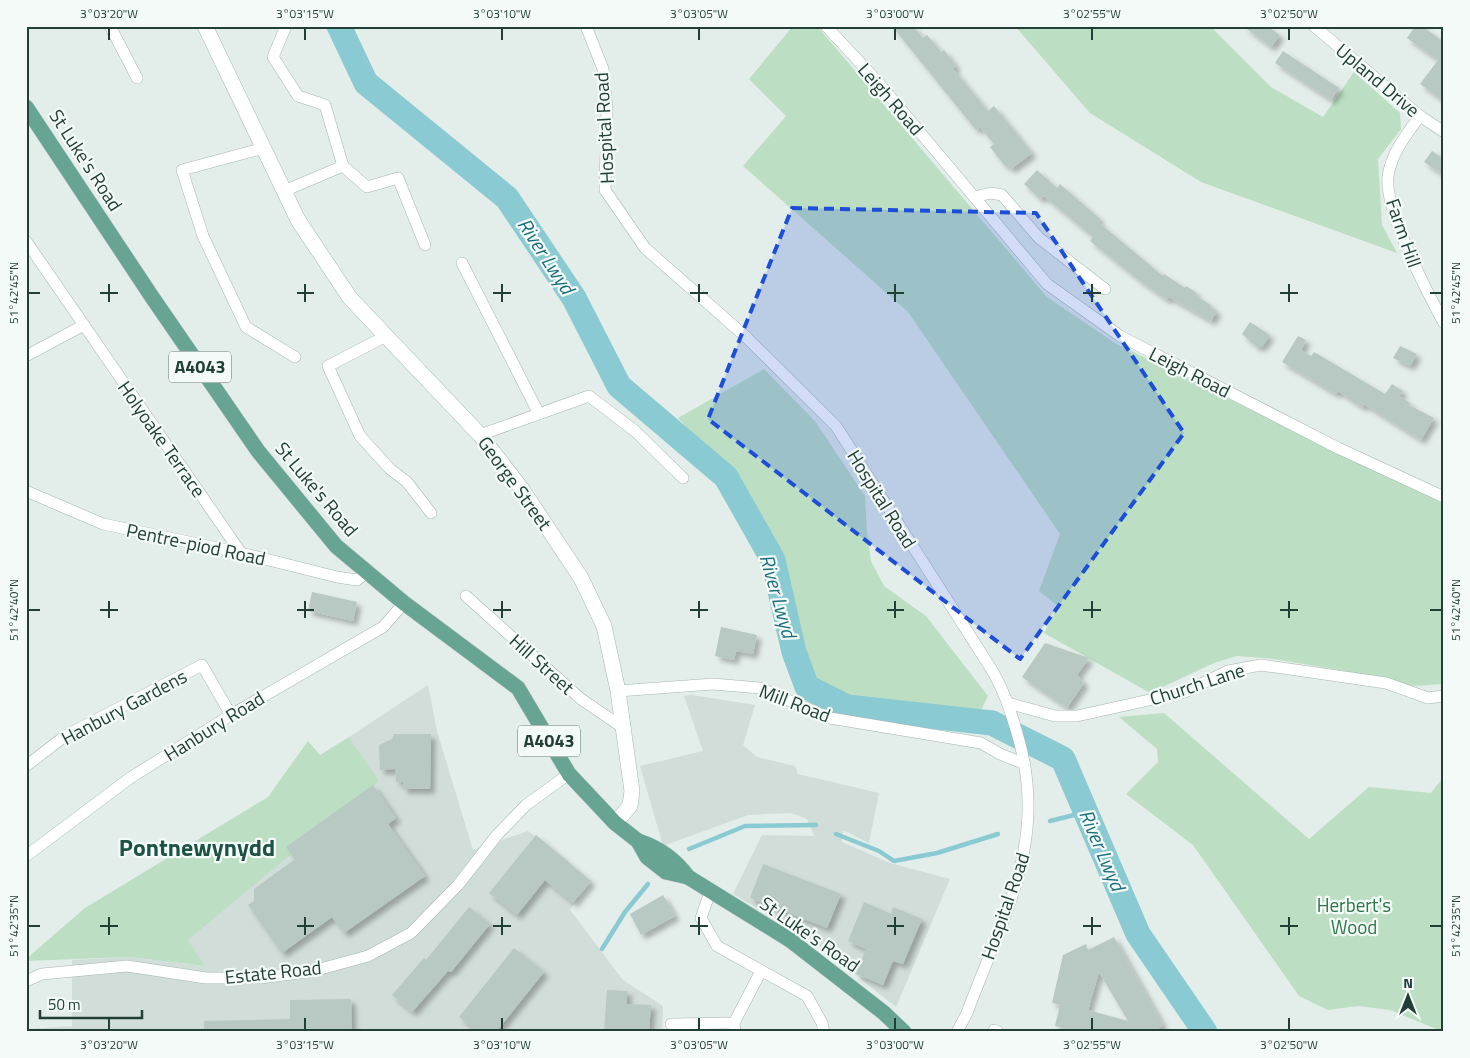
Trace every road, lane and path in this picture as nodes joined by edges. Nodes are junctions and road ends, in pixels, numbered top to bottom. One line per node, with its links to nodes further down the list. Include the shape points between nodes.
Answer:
1 (110, 26): 7 (street)
2 (205, 26): 11 (main road, George Street)
3 (286, 26): 12 (street, via 273,57 298,96 325,105)
4 (586, 26): 36 (street, Hospital Road, via 604,69 607,109 605,190 645,248 745,336 836,426 998,680)
5 (826, 26): 14 (street, Leigh Road, via 878,82)
6 (1314, 26): 9 (street, Upland Drive)
7 (136, 78)
8 (26, 106): 31 (main road, St Luke's Road / A4043, via 258,450 336,546)
9 (1420, 116): 10 (street, Upland Drive); 19 (street, Farm Hill, via 1399,143 1392,161 1388,178 1389,197 1416,272)
10 (1444, 132)
11 (264, 148): 13 (main road, George Street); 23 (street, via 182,170 203,236 246,327)
12 (343, 166): 13 (street); 16 (street, via 368,187 398,178)
13 (284, 191): 21 (main road, George Street, via 298,220 350,298)
14 (974, 197): 18 (street, via 991,193 1002,195 1039,238); 28 (street, Leigh Road, via 1047,284 1120,336 1338,448)
15 (26, 241): 20 (street, Holyoake Terrace)
16 (425, 245)
17 (462, 263): 24 (street)
18 (1105, 289)
19 (1443, 321)
20 (84, 325): 22 (street); 30 (street, Holyoake Terrace)
21 (386, 336): 25 (main road, George Street); 29 (street, via 328,366 360,436 390,469 407,482)
22 (26, 356)
23 (294, 357)
24 (538, 414): 25 (street); 26 (street, via 589,396 634,431)
25 (480, 435): 34 (main road, George Street, via 521,488 581,578 604,626)
26 (683, 478)
27 (26, 491): 30 (street, Pentre-piod Road, via 103,524)
28 (1444, 497)
29 (431, 513)
30 (241, 553): 31 (street, Pentre-piod Road, via 357,580)
31 (367, 572): 33 (main road, St Luke's Road / A4043)
32 (466, 596): 38 (street, Hill Street, via 581,699)
33 (404, 602): 37 (street, Hanbury Road, via 383,627); 41 (main road, St Luke's Road / A4043, via 518,688)
34 (618, 691): 38 (main road, George Street); 39 (street, Mill Road, via 713,684 760,688 830,718 981,743)
35 (1444, 696): 36 (street, Church Lane, via 1428,698 1386,683 1261,665 1228,671 1186,692 1077,716 1055,716)
36 (1010, 708): 39 (street, Hospital Road)
37 (231, 715): 40 (street, Hanbury Gardens, via 202,665 65,736); 43 (street, Hanbury Road, via 130,778)
38 (622, 728): 42 (main road, George Street, via 632,791 630,806)
39 (1025, 764): 51 (street, Hospital Road, via 1028,823 1021,869 967,1014)
40 (26, 766)
41 (569, 774): 42 (main road, St Luke's Road / A4043); 46 (street, Estate Road, via 526,805 497,835 458,885 411,933 368,956 313,971 260,978 206,978 128,966 42,974)
42 (615, 823): 44 (main road, St Luke's Road / A4043, via 638,841 647,857 666,872 688,877)
43 (26, 856)
44 (710, 892): 45 (street, via 701,918 717,946); 50 (main road, St Luke's Road / A4043, via 790,940)
45 (761, 971): 48 (street); 49 (street, via 807,996)
46 (26, 981)
47 (671, 1024): 48 (street)
48 (735, 1027)
49 (824, 1032)
50 (904, 1032)
51 (957, 1032)
52 (993, 1032): 53 (street)
53 (998, 1032)

